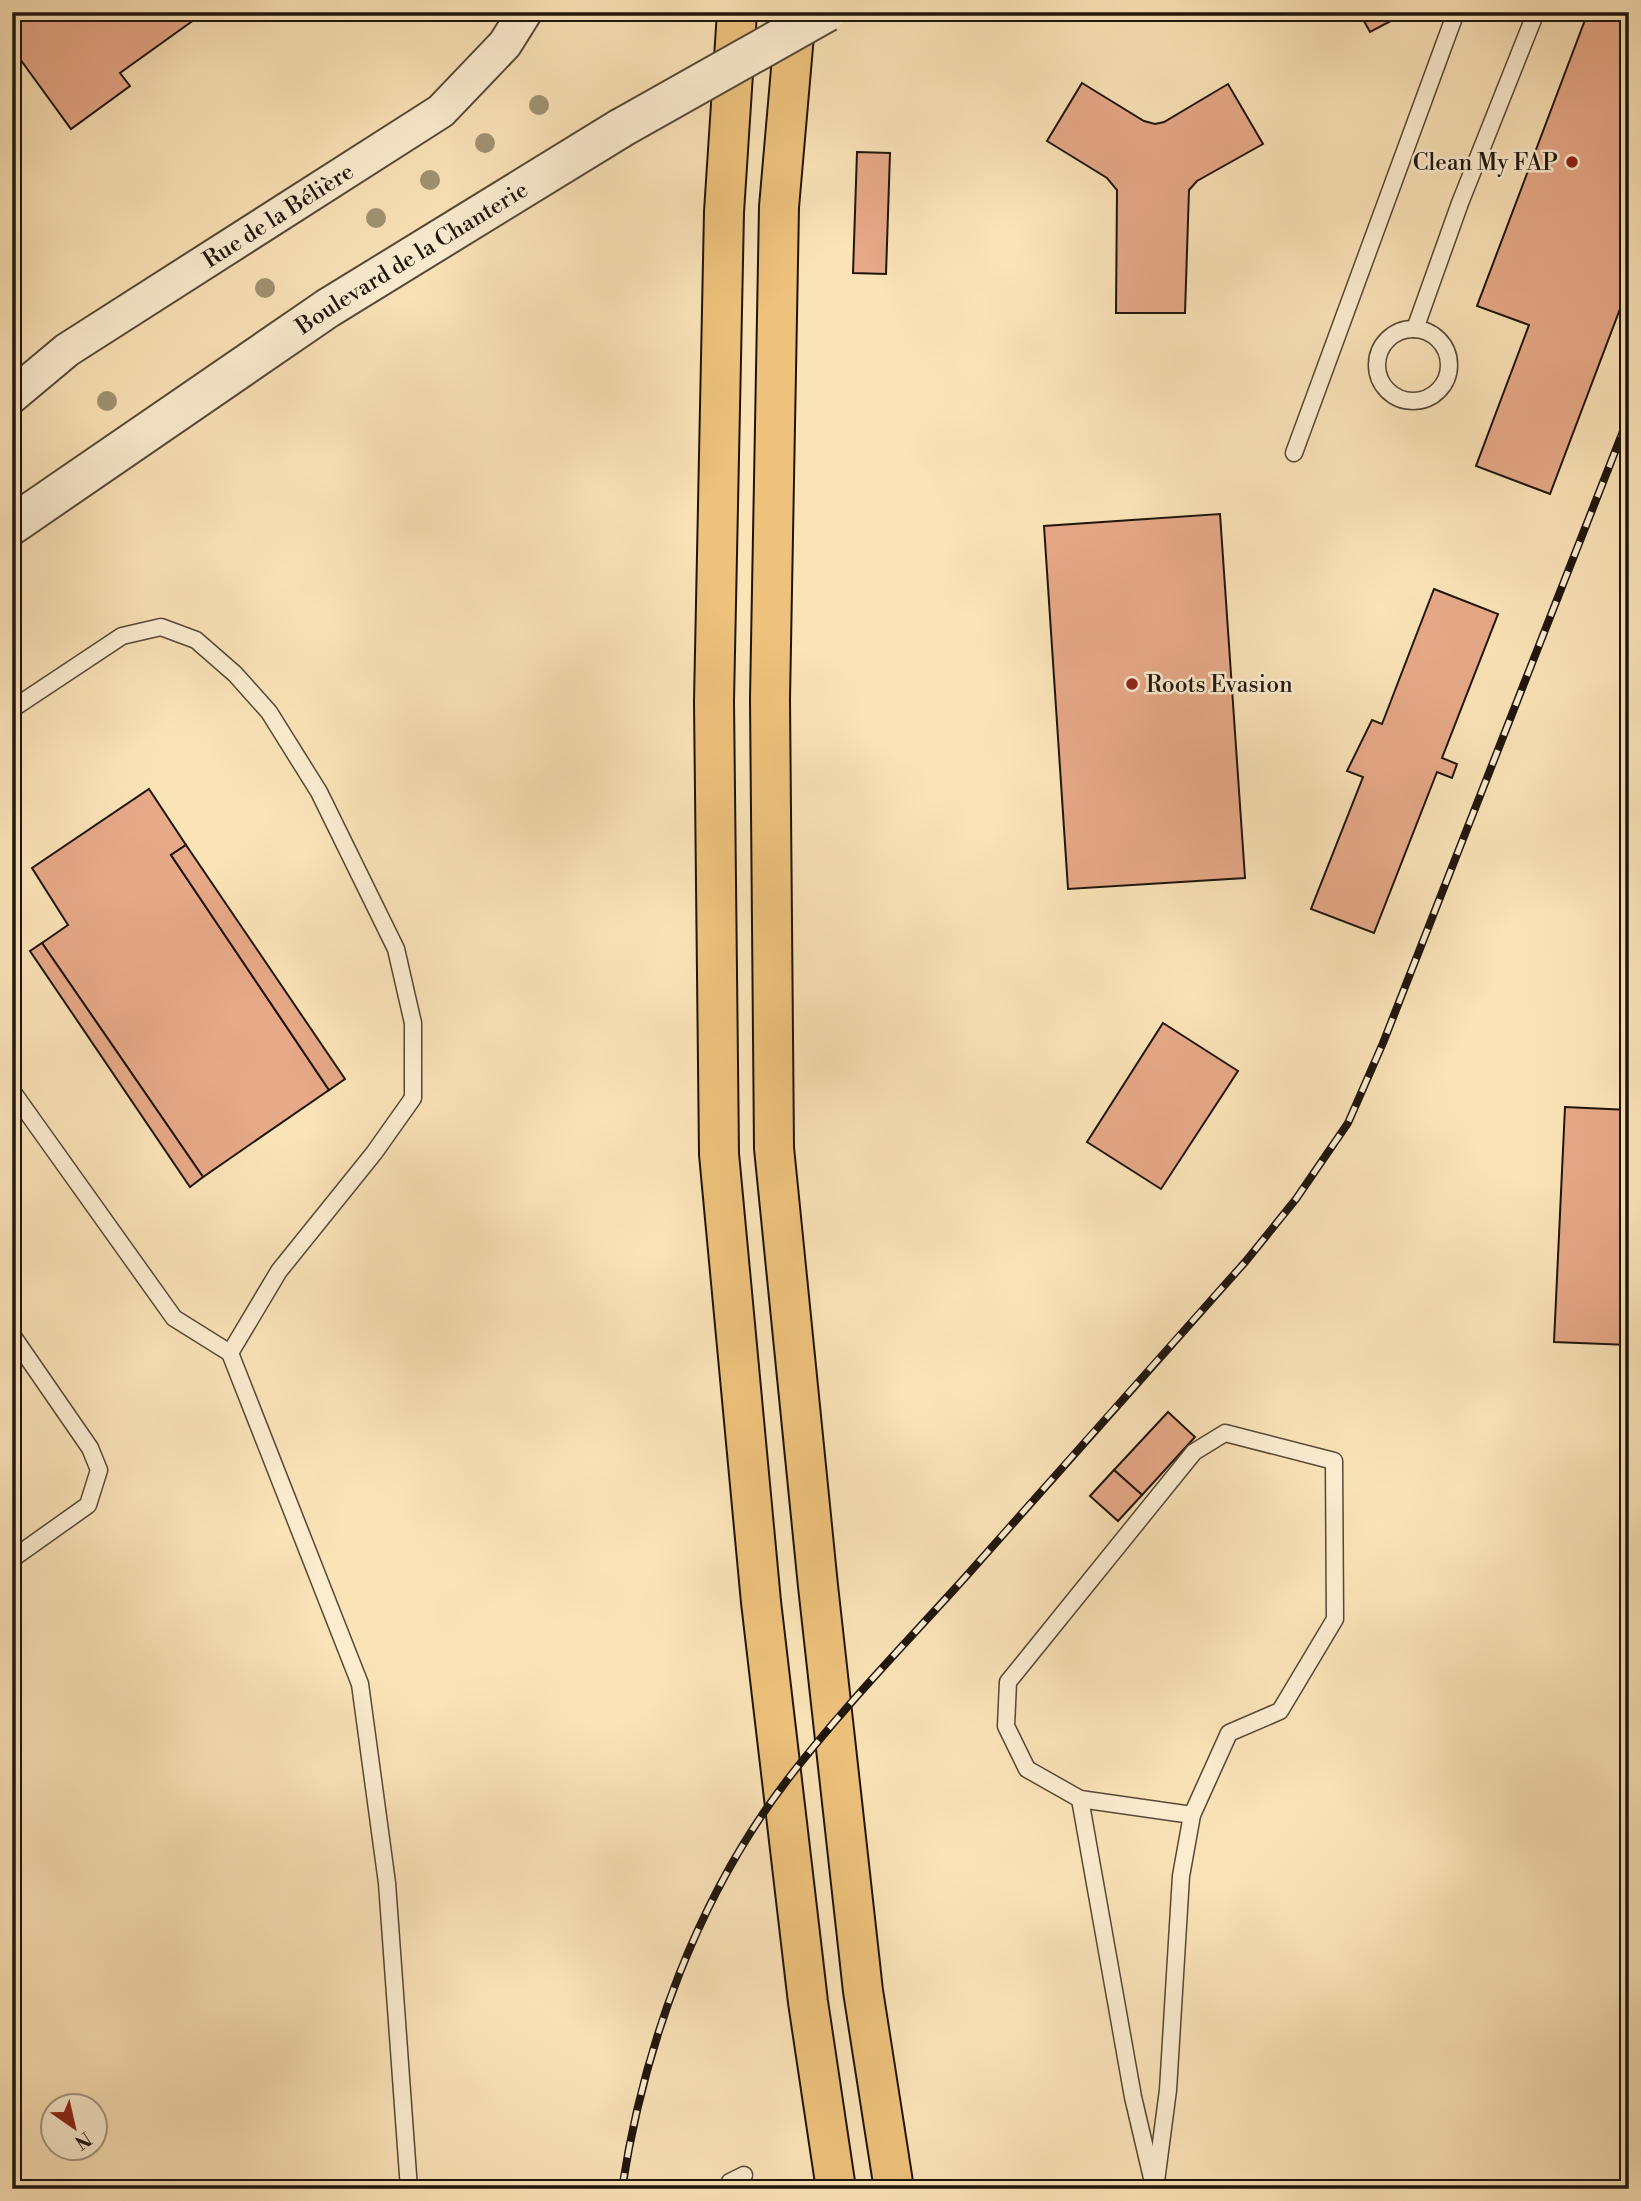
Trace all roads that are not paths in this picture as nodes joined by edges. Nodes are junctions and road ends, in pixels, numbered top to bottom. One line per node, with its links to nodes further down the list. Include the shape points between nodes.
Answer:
1 (525, 12): 8 (street, Rue de la Bélière, via 505,44 442,111 67,350)
2 (737, 12): 21 (highway, via 723,212 714,687 719,1154 761,1602 808,2002)
3 (796, 12): 22 (highway, via 778,235 770,699 775,1147 862,1978)
4 (827, 12): 10 (street, Boulevard de la Chanterie, bridge, via 621,128 328,308)
5 (1456, 12): 9 (lane)
6 (1536, 12): 7 (lane)
7 (1415, 329): 7 (lane, via 1383,344 1377,368 1387,390 1408,401 1440,390 1449,369 1444,346 1426,331)
8 (12, 396)
9 (1294, 453)
10 (12, 525)
11 (12, 709): 14 (lane, via 122,636 161,627 196,640 269,712 319,792 396,949 413,1023 413,1098 279,1271)
12 (12, 1091): 14 (lane, via 174,1318)
13 (12, 1335): 15 (lane, via 90,1448 99,1470 88,1505)
14 (230, 1353): 19 (lane, via 360,1684 387,1883)
15 (12, 1559)
16 (1080, 1799): 17 (lane); 17 (lane, via 1133,2097 1155,2189 1168,2090 1181,1876); 17 (lane, via 1027,1769 1006,1726 1008,1682 1194,1452 1225,1433 1334,1461 1335,1619 1280,1711 1229,1733)
17 (1192, 1815)
18 (744, 2175): 20 (lane, via 730,2182)
19 (409, 2189)
20 (729, 2189)
21 (836, 2189)
22 (894, 2189)

